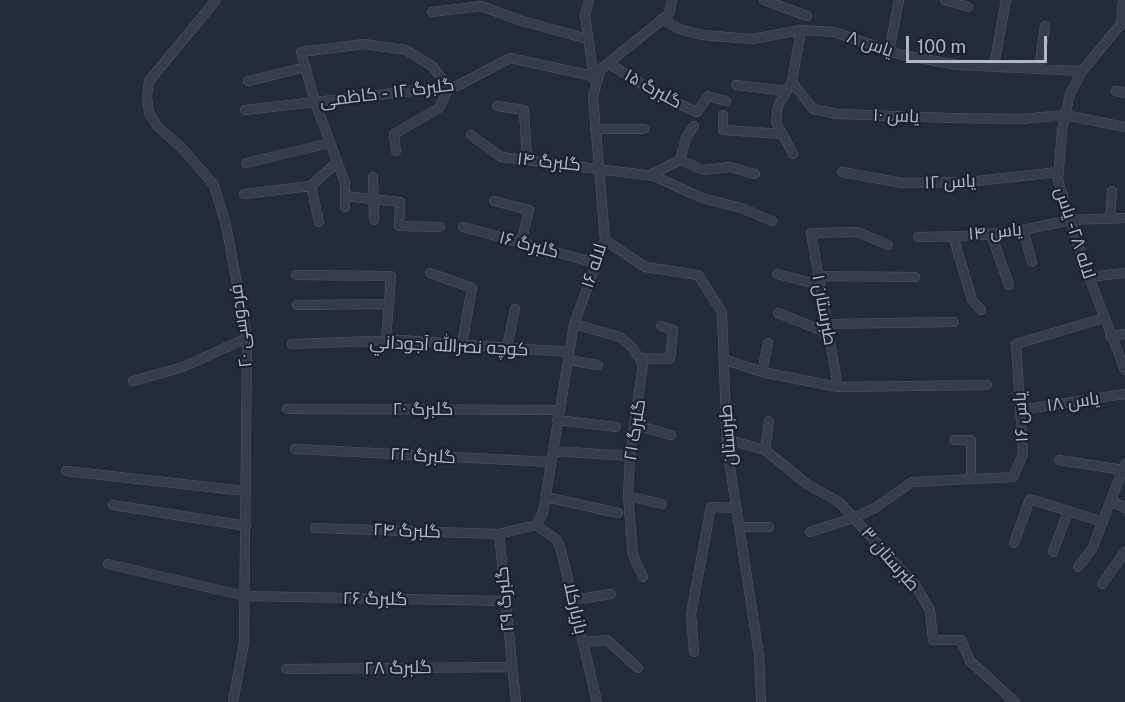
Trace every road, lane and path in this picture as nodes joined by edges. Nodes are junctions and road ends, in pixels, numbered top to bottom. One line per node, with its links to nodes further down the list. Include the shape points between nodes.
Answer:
1 (216, 0): 98 (street, فردوسی ۲۰, via 158,68 149,81 147,97 149,113 158,127 214,185 226,225)
2 (589, 0): 15 (street, via 585,15)
3 (672, 0): 12 (street, لاله ۱۶, via 669,14)
4 (764, 0): 11 (street)
5 (899, 0): 16 (street)
6 (945, 0): 9 (street)
7 (1006, 0): 18 (street)
8 (1123, 0): 21 (street, لاله ۲۸- یاس, via 1121,24)
9 (968, 6)
10 (432, 12): 15 (street, via 481,6)
11 (807, 16)
12 (662, 19): 14 (street, یاس ۸, via 702,35 742,39); 17 (street, لاله ۱۶)
13 (1045, 26): 20 (street)
14 (801, 30): 16 (street, یاس ۸, via 834,32); 24 (street)
15 (588, 39): 22 (street)
16 (889, 51): 18 (street, یاس ۸, via 958,64)
17 (608, 63): 27 (street, لاله ۱۶, via 601,69); 29 (street, گلبرگ ۱۵, via 659,95 697,112 708,96)
18 (994, 66): 20 (street, یاس ۸)
19 (306, 67): 23 (street); 26 (street, via 301,52 364,44 406,50 432,66); 30 (street)
20 (1039, 69): 21 (street, یاس ۸)
21 (1082, 71): 34 (street, لاله ۲۸- یاس)
22 (593, 76): 26 (street, گلبرگ ۱۲ - کاظمی, via 510,58); 27 (street)
23 (248, 81)
24 (792, 82): 28 (street); 34 (street, یاس ۱۰, via 813,109 837,114 1021,119)
25 (736, 85): 28 (street)
26 (449, 87): 30 (street, گلبرگ ۱۲ - کاظمی); 42 (street, via 439,108 393,134)
27 (595, 88): 37 (street, لاله ۱۶)
28 (787, 91): 39 (street, via 778,106 776,122)
29 (726, 101)
30 (315, 102): 32 (street, گلبرگ ۱۲ - کاظمی); 41 (street)
31 (497, 106): 45 (street, via 524,110)
32 (245, 110)
33 (723, 115): 39 (street, via 723,130)
34 (1065, 115): 36 (street, یاس ۱۰); 50 (street, لاله ۲۸- یاس)
35 (694, 126): 44 (street)
36 (1125, 128)
37 (595, 129): 38 (street); 48 (street, لاله ۱۶)
38 (644, 129)
39 (782, 134): 43 (street)
40 (471, 135): 45 (street, گلبرگ ۱۴, via 501,157)
41 (330, 143): 46 (street); 47 (street)
42 (396, 151)
43 (793, 154)
44 (680, 159): 51 (street, via 703,170 730,167); 52 (street)
45 (527, 160): 48 (street, گلبرگ ۱۴)
46 (337, 162): 54 (street); 57 (street)
47 (246, 164)
48 (598, 167): 52 (street, گلبرگ ۱۴); 73 (street, لاله ۱۶)
49 (842, 172): 50 (street, یاس ۱۲, via 902,183 968,182)
50 (1058, 172): 64 (street, لاله ۲۸- یاس)
51 (755, 174)
52 (650, 175): 65 (street, گلبرگ ۱۴, via 702,198)
53 (373, 177): 58 (street)
54 (311, 186): 56 (street); 66 (street)
55 (1112, 191): 62 (street)
56 (244, 194)
57 (345, 196): 58 (street); 60 (street)
58 (374, 199): 63 (street); 67 (street, via 400,202 399,226)
59 (494, 201): 74 (street, via 529,210)
60 (345, 207)
61 (1125, 218): 62 (street, یاس ۱۴)
62 (1110, 219): 64 (street, یاس ۱۴)
63 (374, 220)
64 (1070, 220): 69 (street, یاس ۱۴); 83 (street, لاله ۲۸- یاس)
65 (772, 221)
66 (319, 222)
67 (440, 227)
68 (463, 227): 74 (street, گلبرگ ۱۶)
69 (1023, 230): 70 (street, یاس ۱۴); 76 (street)
70 (991, 234): 71 (street, یاس ۱۴); 85 (street)
71 (953, 236): 72 (street, یاس ۱۴); 89 (street, via 972,300)
72 (918, 237)
73 (604, 240): 77 (street, لاله ۱۶); 106 (street, طبرستان, via 645,267 698,276 722,312)
74 (521, 243): 77 (street, گلبرگ ۱۶)
75 (888, 245): 84 (street, طبرستان ۱, via 858,232 811,233)
76 (1032, 262)
77 (596, 263): 93 (street, لاله ۱۶)
78 (429, 273): 102 (street, via 472,288)
79 (1125, 273): 83 (street)
80 (777, 274): 84 (street)
81 (296, 275): 86 (street, via 391,276)
82 (915, 277): 84 (street)
83 (1089, 277): 91 (street, لاله ۲۸- یاس)
84 (819, 280): 95 (street, طبرستان ۱)
85 (1009, 285)
86 (389, 304): 87 (street); 99 (street)
87 (297, 305)
88 (514, 309): 103 (street)
89 (981, 310)
90 (778, 313): 95 (street)
91 (1104, 318): 97 (street, لاله ۲۸- یاس); 115 (street, یاس ۱۶, via 1016,344)
92 (954, 322): 95 (street)
93 (574, 324): 104 (street, لاله ۱۶); 105 (street, via 620,337)
94 (661, 326): 105 (street, via 673,330 670,359)
95 (828, 329): 112 (street, طبرستان ۱)
96 (1125, 334): 97 (street)
97 (1110, 336): 108 (street, لاله ۲۸- یاس)
98 (247, 338): 110 (street, via 183,367); 132 (street, فردوسی ۲۰)
99 (386, 340): 101 (street, كوچه نصرالله آجوداني); 102 (street, كوچه نصرالله آجوداني)
100 (768, 343): 109 (street)
101 (292, 344)
102 (462, 344): 103 (street, كوچه نصرالله آجوداني)
103 (507, 348): 104 (street, كوچه نصرالله آجوداني)
104 (569, 356): 107 (street, كوچه نصرالله آجوداني); 116 (street, لاله ۱۶)
105 (640, 358): 118 (street, گلبرگ ۲۱, via 644,372)
106 (723, 359): 109 (street); 121 (street, طبرستان)
107 (598, 365)
108 (1125, 370)
109 (762, 372): 112 (street)
110 (133, 381)
111 (987, 385): 112 (street)
112 (838, 387)
113 (1125, 394): 115 (street, یاس ۱۸)
114 (287, 409): 116 (street, گلبرگ ۲۰)
115 (1020, 410): 131 (street, یاس ۱۶, via 1023,454 1013,477)
116 (558, 415): 119 (street, گلبرگ ۲۰); 125 (street, لاله ۱۶)
117 (769, 421): 124 (street)
118 (636, 425): 120 (street); 126 (street, گلبرگ ۲۱)
119 (616, 427)
120 (671, 435)
121 (726, 439): 124 (street, طبرستان ۳); 138 (street, طبرستان)
122 (954, 440): 131 (street, via 971,440)
123 (295, 449): 128 (street, گلبرگ ۲۲)
124 (765, 450): 142 (street, طبرستان ۳, via 807,484 839,502)
125 (553, 451): 126 (street); 128 (street, لاله ۱۶)
126 (630, 456): 134 (street, گلبرگ ۲۱)
127 (1059, 460): 129 (street)
128 (551, 462): 133 (street, لاله ۱۶)
129 (1124, 467): 135 (street)
130 (66, 471): 132 (street)
131 (971, 479): 142 (street, یاس ۱۶, via 912,483)
132 (246, 491): 145 (street, فردوسی ۲۰)
133 (546, 496): 141 (street); 144 (street, لاله ۱۶)
134 (628, 496): 136 (street); 156 (street, گلبرگ ۲۱, via 633,555)
135 (1112, 501): 139 (street); 143 (street)
136 (662, 504)
137 (113, 505): 145 (street)
138 (736, 508): 146 (street, طبرستان); 163 (street, via 711,507 691,614)
139 (1125, 508)
140 (1068, 511): 143 (street); 151 (street, via 1030,500); 152 (street)
141 (618, 513)
142 (854, 518): 149 (street); 171 (street, طبرستان ۳, via 916,586 930,609 933,640 961,640 970,661)
143 (1103, 522): 155 (street, via 1092,549)
144 (536, 525): 150 (street); 160 (street, بازیارکلا, via 557,540)
145 (246, 526): 159 (street, فردوسی ۲۰)
146 (739, 527): 147 (street); 170 (street, طبرستان, via 759,655)
147 (769, 527)
148 (315, 528): 150 (street, گلبرگ ۲۴)
149 (810, 532)
150 (499, 534): 161 (street, گلبرگ ۲۹)
151 (1014, 543)
152 (1053, 552)
153 (1125, 552): 157 (street)
154 (108, 564): 159 (street, گلبرگ ۲۶)
155 (1078, 567)
156 (643, 577)
157 (1102, 584)
158 (611, 594): 160 (street)
159 (245, 596): 161 (street, گلبرگ ۲۶); 167 (street, فردوسی ۲۰, via 243,654)
160 (573, 600): 162 (street, بازیارکلا)
161 (505, 601): 164 (street, گلبرگ ۲۹)
162 (583, 642): 165 (street, via 607,640); 169 (street, بازیارکلا)
163 (694, 652)
164 (511, 667): 166 (street, گلبرگ ۲۸); 168 (street, گلبرگ ۲۹)
165 (638, 668)
166 (286, 669)
167 (233, 702)
168 (516, 702)
169 (597, 702)
170 (760, 702)
171 (1015, 702)

